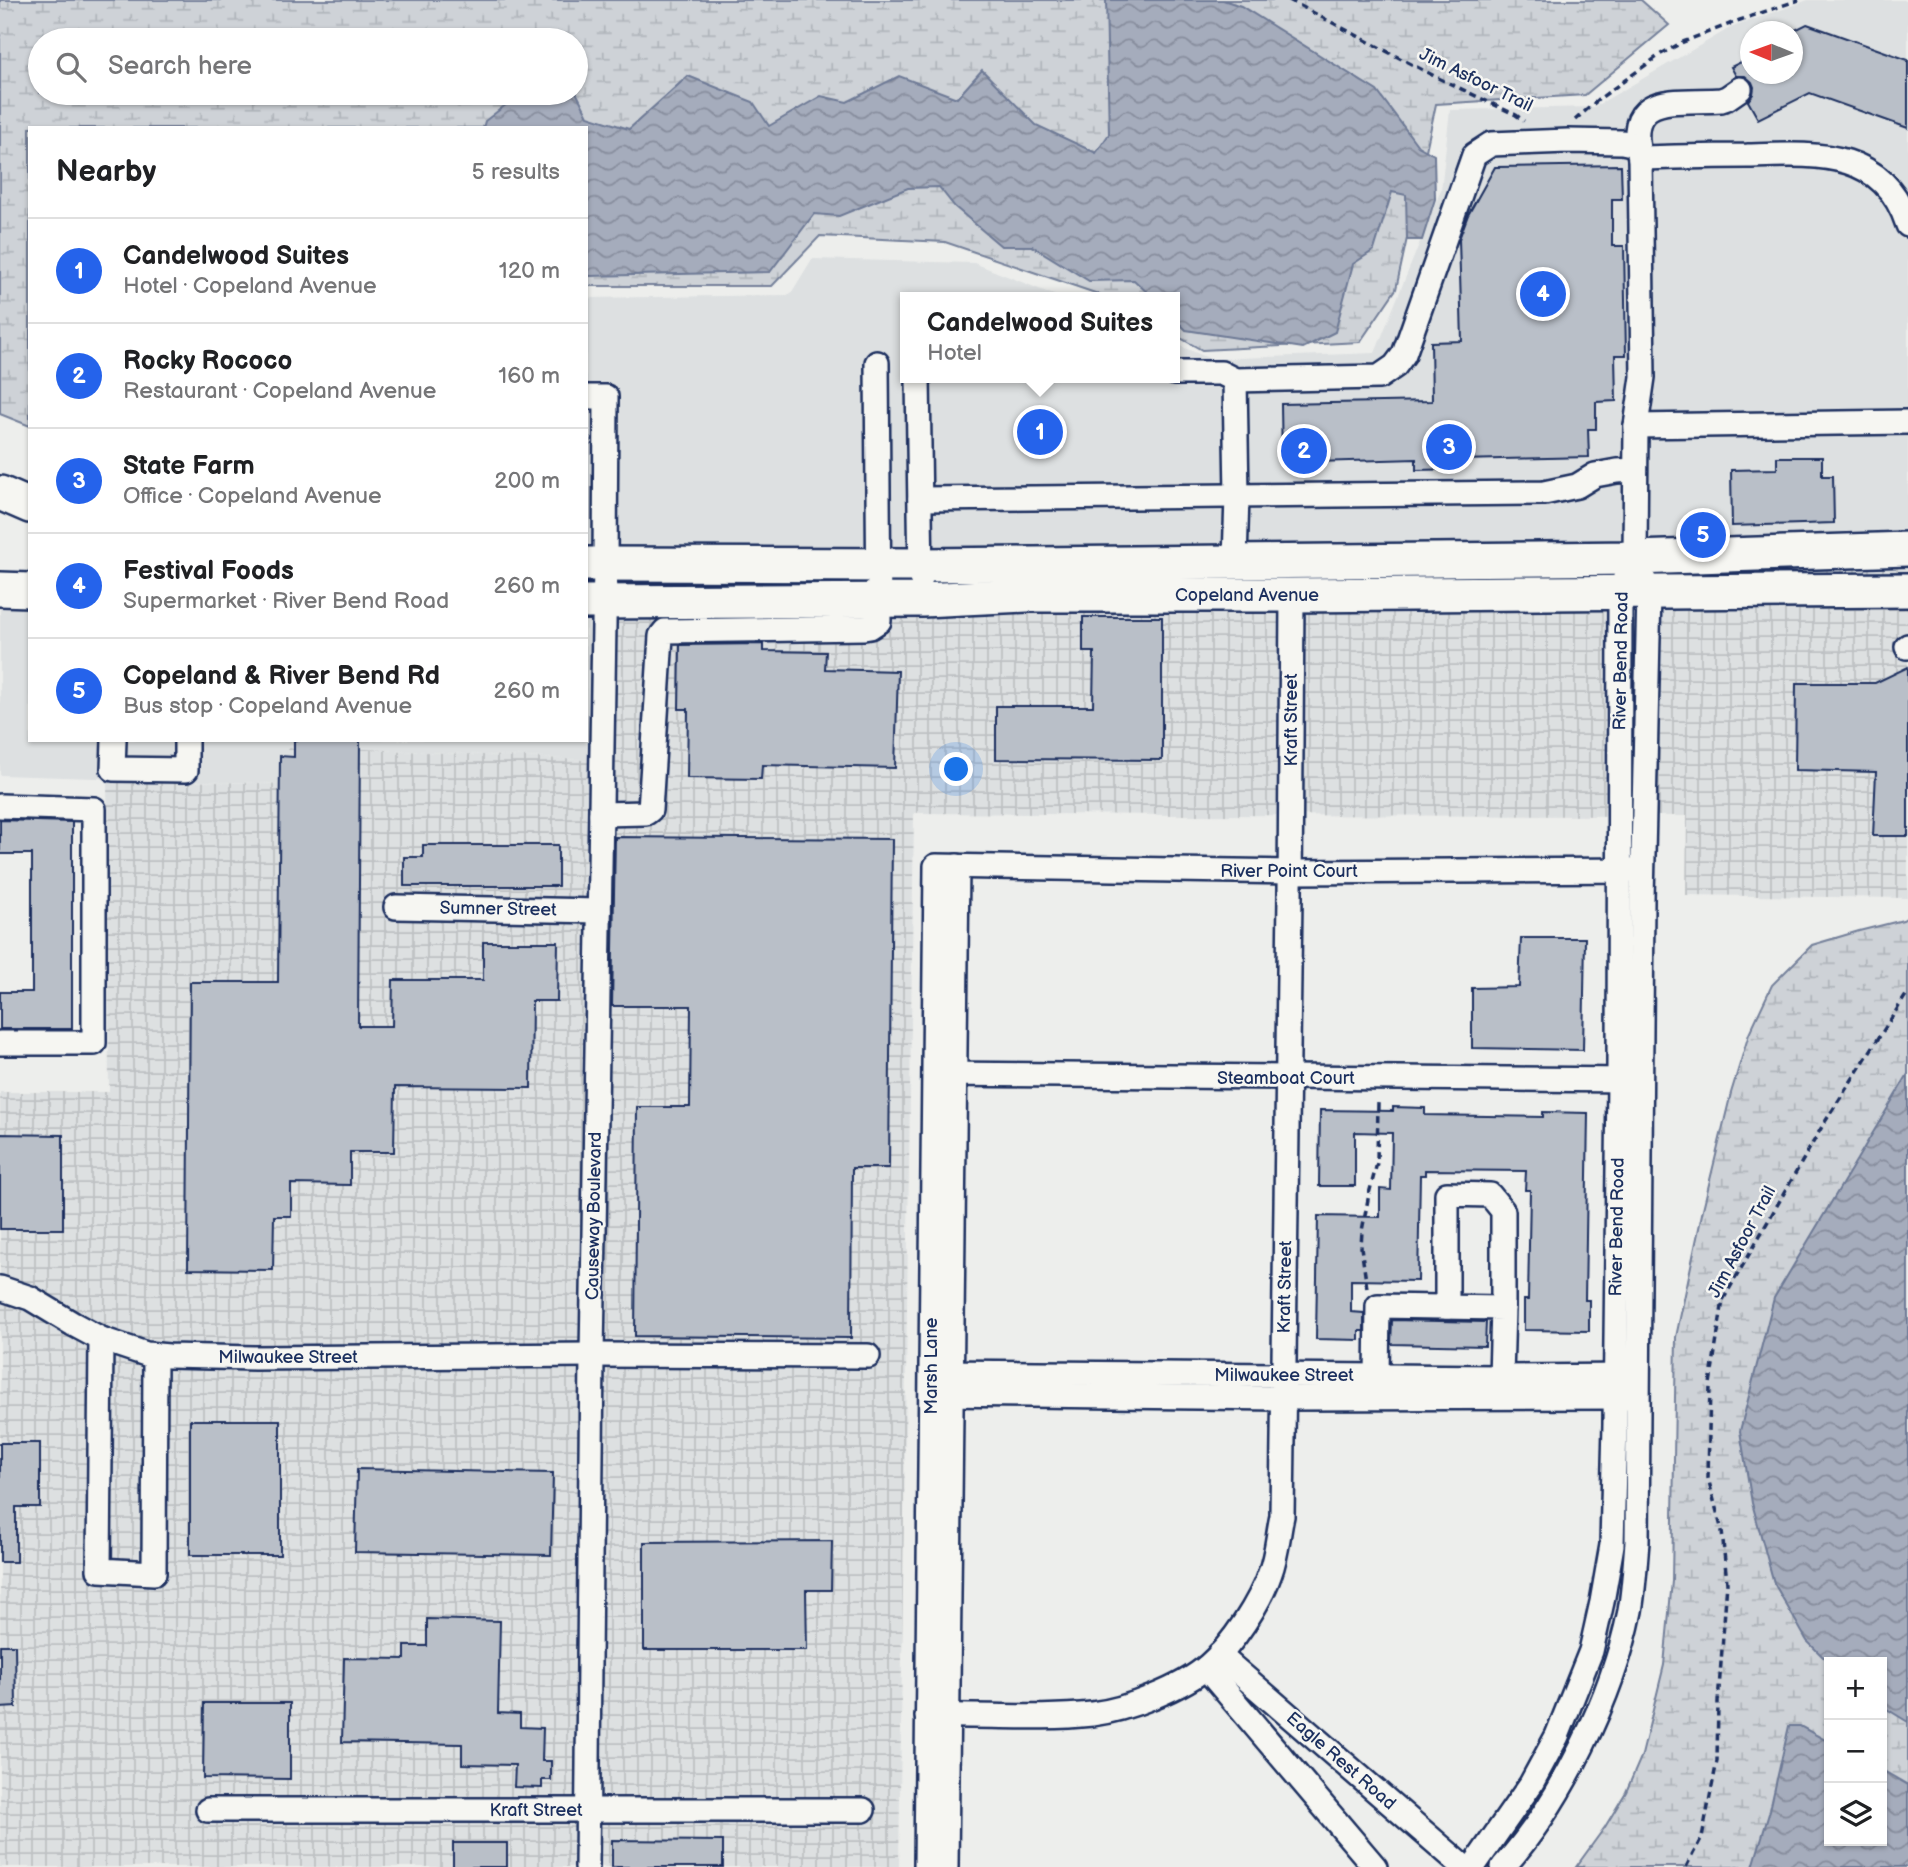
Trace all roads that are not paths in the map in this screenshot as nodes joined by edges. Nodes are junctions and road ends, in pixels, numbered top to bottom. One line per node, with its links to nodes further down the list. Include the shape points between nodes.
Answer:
1 (1740, 89): 2 (street, River Bend Road, via 1721,100 1652,106 1640,117)
2 (1638, 151): 3 (street, via 1833,157 1858,166 1882,183 1902,208); 6 (street, via 1622,142 1491,144 1474,155 1404,354 1395,366 1379,377); 10 (street, River Bend Road, via 1643,377)
3 (1908, 225)
4 (877, 363): 20 (street)
5 (1180, 373): 6 (street, via 1221,373)
6 (1235, 380): 13 (street)
7 (918, 383): 14 (street)
8 (588, 397): 19 (street, Causeway Boulevard, via 606,397)
9 (1908, 422): 10 (street)
10 (1636, 426): 11 (street, River Bend Road)
11 (1635, 470): 13 (street, via 1595,475 1577,486 1544,493); 17 (street, River Bend Road)
12 (0, 493): 15 (highway)
13 (1237, 496): 14 (street); 18 (street)
14 (920, 499): 21 (street)
15 (28, 505)
16 (1908, 549): 17 (highway, Copeland Avenue)
17 (1635, 558): 18 (highway, Copeland Avenue); 25 (street, River Bend Road)
18 (1236, 561): 21 (highway, Copeland Avenue); 26 (highway, via 1217,579 1124,584)
19 (596, 564): 20 (highway, Copeland Avenue); 30 (street, Causeway Boulevard)
20 (879, 565): 21 (highway, Copeland Avenue); 28 (street)
21 (921, 565): 29 (street)
22 (0, 589): 23 (highway)
23 (28, 590)
24 (1908, 590): 25 (highway, Copeland Avenue)
25 (1634, 591): 27 (highway, Copeland Avenue); 37 (street, River Bend Road); 38 (street, River Bend Road)
26 (1100, 595): 27 (highway, Copeland Avenue); 29 (highway, Copeland Avenue)
27 (1292, 595): 39 (street, Kraft Street)
28 (879, 600): 29 (highway, Copeland Avenue); 30 (highway, Copeland Avenue); 35 (street, via 878,621 864,628 665,631 661,636 650,810)
29 (922, 600)
30 (595, 602): 31 (street, Causeway Boulevard)
31 (595, 684): 35 (street, Causeway Boulevard)
32 (114, 742): 33 (street, via 113,769 186,770)
33 (186, 742)
34 (0, 806): 42 (street, via 94,809 94,1043)
35 (601, 814): 41 (street, Causeway Boulevard)
36 (946, 866): 39 (street, River Point Court); 43 (street, Marsh Lane)
37 (1642, 870): 38 (street, River Point Court); 45 (street, River Bend Road)
38 (1619, 871): 39 (street, River Point Court); 45 (street, River Bend Road)
39 (1290, 872): 44 (street, Kraft Street)
40 (396, 907): 41 (street, Sumner Street)
41 (599, 911): 51 (street, Causeway Boulevard)
42 (0, 1043)
43 (944, 1074): 44 (street, Steamboat Court); 55 (street, Marsh Lane)
44 (1287, 1078): 45 (street, Steamboat Court); 56 (street, Kraft Street)
45 (1630, 1080): 57 (street, River Bend Road)
46 (0, 1288): 49 (street, Milwaukee Street, via 30,1298)
47 (1447, 1307): 48 (street); 48 (street, via 1447,1194 1490,1195 1503,1211); 53 (street, via 1378,1306)
48 (1503, 1308): 54 (street)
49 (101, 1339): 50 (street, Milwaukee Street); 50 (street, via 99,1570 154,1573)
50 (155, 1355): 51 (street, Milwaukee Street)
51 (592, 1355): 52 (street, Milwaukee Street); 61 (street, Causeway Boulevard)
52 (868, 1356)
53 (1377, 1376): 54 (street, Milwaukee Street); 56 (street, Milwaukee Street)
54 (1501, 1377): 57 (street, Milwaukee Street)
55 (941, 1383): 56 (street, Milwaukee Street); 59 (street, Marsh Lane)
56 (1283, 1387): 57 (street, Milwaukee Street); 58 (street, Kraft Street, via 1282,1516 1271,1573 1251,1613)
57 (1626, 1387): 68 (street, River Bend Road, via 1612,1545 1591,1651 1557,1736 1531,1784); 69 (street, River Bend Road, via 1637,1542 1630,1610 1613,1671 1588,1731 1559,1788)
58 (1213, 1662): 59 (street, Kraft Street, via 1167,1691 1128,1707 1093,1714); 66 (street, Eagle Rest Road); 67 (street, Eagle Rest Road)
59 (937, 1715): 64 (street, Marsh Lane); 65 (street, Marsh Lane)
60 (208, 1810): 61 (street, Kraft Street)
61 (588, 1810): 62 (street, Kraft Street); 63 (street, Causeway Boulevard)
62 (863, 1810)
63 (587, 1867)
64 (926, 1867)
65 (946, 1867)
66 (1375, 1867)
67 (1464, 1867)
68 (1473, 1867)
69 (1503, 1867)

